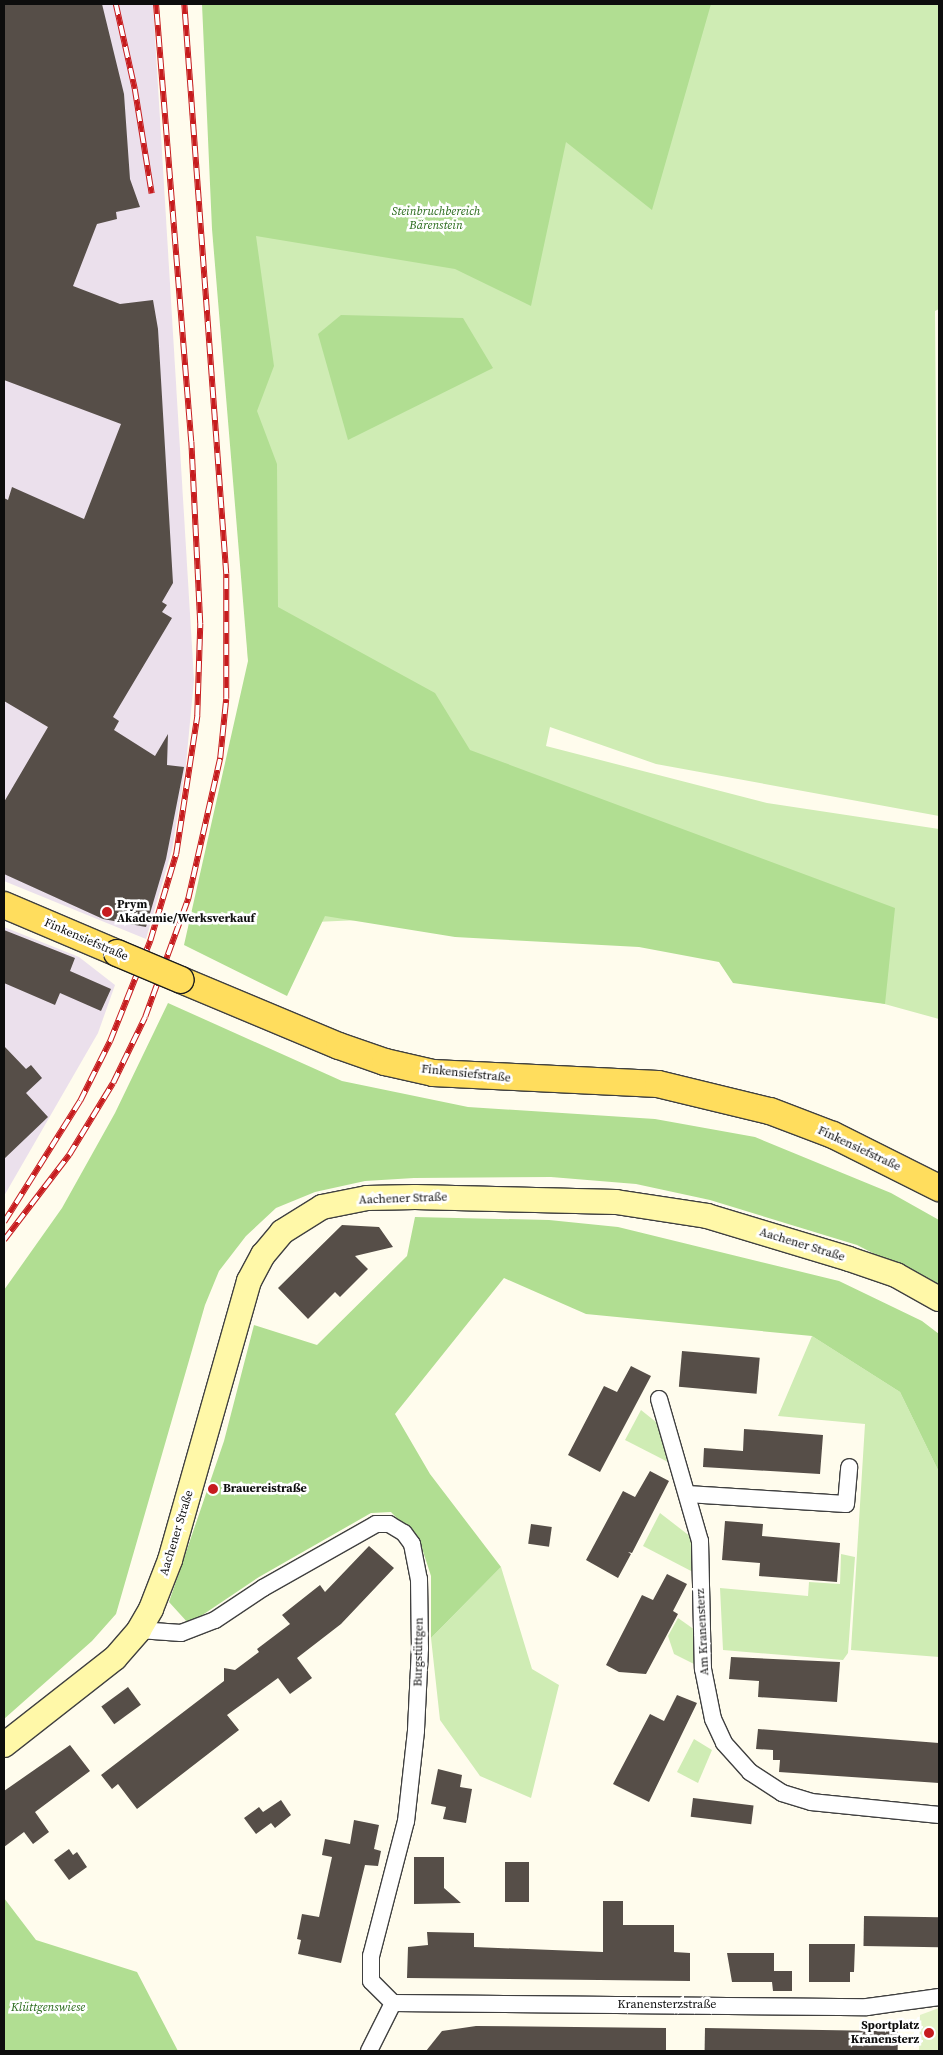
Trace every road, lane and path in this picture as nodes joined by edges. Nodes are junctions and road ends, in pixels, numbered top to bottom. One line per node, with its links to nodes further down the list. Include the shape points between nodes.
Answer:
1 (4, 905): 2 (main road, Finkensiefstraße, bridge, via 339,1046 385,1062 433,1073 658,1084 770,1111 834,1135)
2 (939, 1188)
3 (939, 1299): 7 (street, Aachener Straße, via 896,1275 850,1258 707,1216 616,1202 415,1197 367,1198 322,1207 282,1232 263,1255 249,1281 170,1560)
4 (659, 1399): 6 (street, Am Kranensterz)
5 (849, 1467): 6 (street, via 846,1504)
6 (687, 1494): 9 (street, Am Kranensterz, via 700,1540 703,1669 713,1719 737,1758 782,1793 811,1802)
7 (139, 1630): 8 (street, Aachener Straße, via 115,1658); 11 (street, Burgstüttgen, via 181,1633 215,1620 263,1588 376,1524 389,1524 404,1533 412,1544 419,1589 416,1731 406,1821 371,1956 371,1981)
8 (4, 1745)
9 (939, 1815)
10 (939, 1997): 11 (street, Kranensterzstraße, via 867,2007)
11 (393, 2003): 12 (street)
12 (369, 2051)

